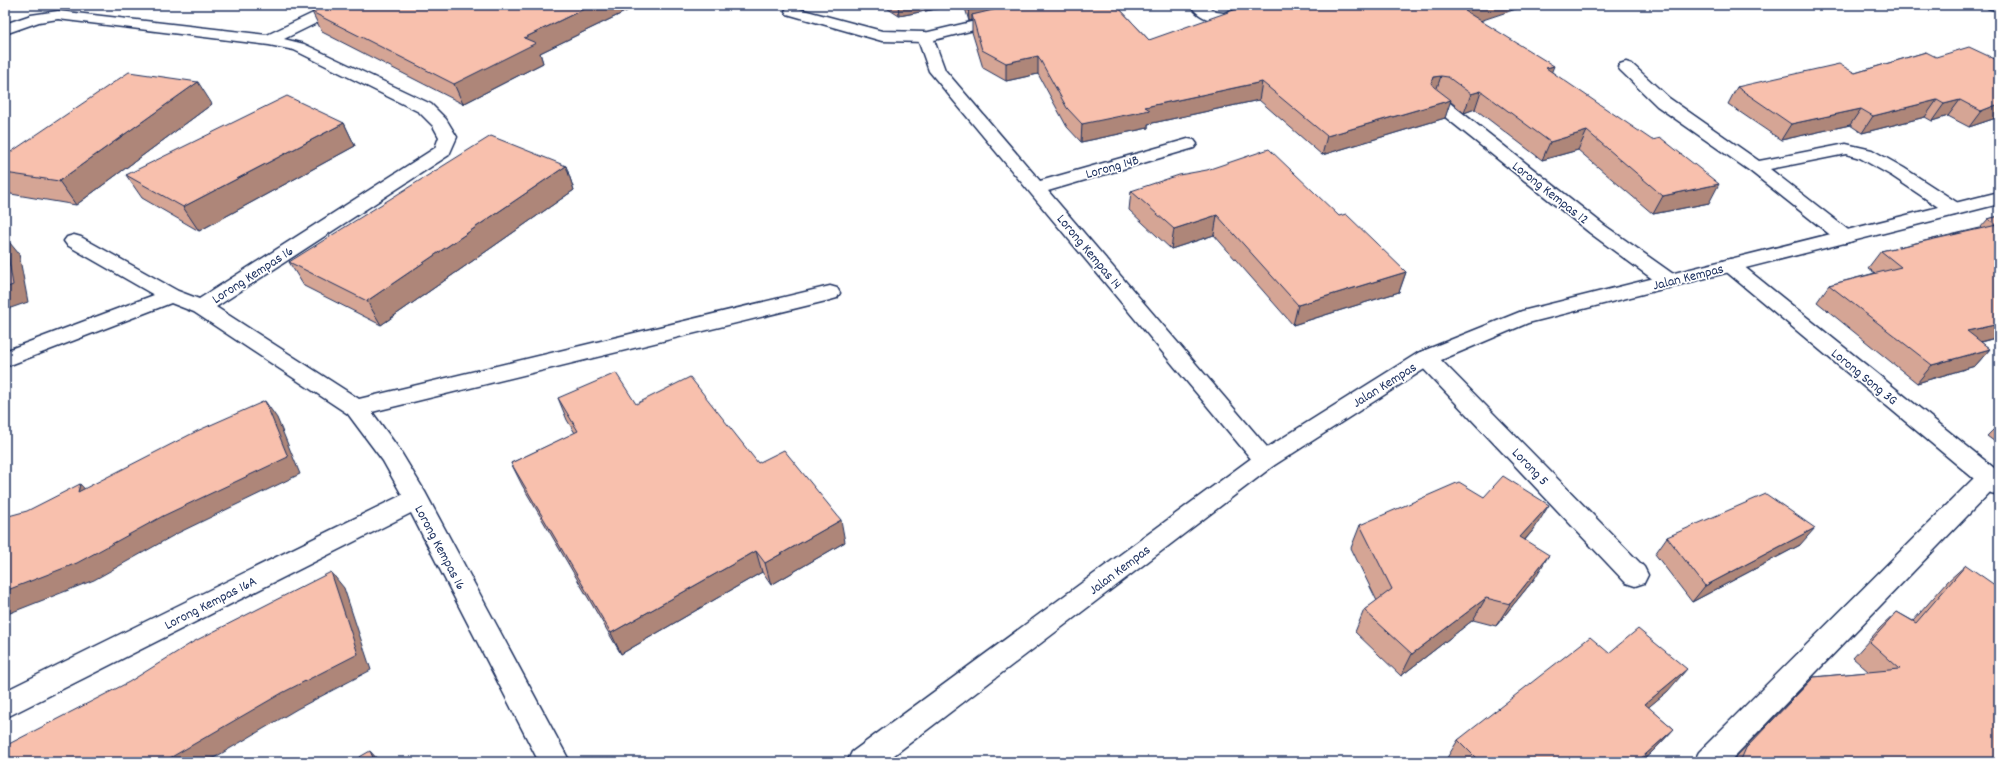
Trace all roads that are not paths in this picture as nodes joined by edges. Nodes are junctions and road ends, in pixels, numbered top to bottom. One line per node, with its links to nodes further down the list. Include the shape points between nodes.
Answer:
1 (342, 5): 10 (street)
2 (1197, 5): 3 (street, via 1217,18 1225,18)
3 (1260, 5)
4 (1993, 5): 5 (street)
5 (1999, 7)
6 (792, 10): 9 (street, via 882,36)
7 (1017, 16): 9 (street)
8 (5, 29): 10 (street, via 36,18 58,15)
9 (925, 37): 15 (street, Lorong Kempas 14, via 937,71)
10 (269, 40): 24 (street, Lorong Kempas 16, via 299,47 425,108 440,123 448,137 443,151)
11 (1626, 66): 14 (street, via 1663,102)
12 (1435, 100): 21 (street, Lorong Kempas 12, via 1597,229)
13 (1188, 144): 15 (street, Lorong 14B)
14 (1756, 167): 17 (street, via 1846,149 1866,154); 18 (street)
15 (1037, 188): 28 (street, Lorong Kempas 14)
16 (1999, 198): 17 (street, Jalan Kempas)
17 (1954, 209): 18 (street, Jalan Kempas)
18 (1845, 237): 20 (street, Jalan Kempas)
19 (74, 241): 23 (street)
20 (1730, 266): 21 (street, Jalan Kempas); 29 (street, Lorong Song 3G)
21 (1669, 281): 25 (street, Jalan Kempas, via 1522,318)
22 (830, 293): 27 (street)
23 (171, 296): 24 (street); 26 (street)
24 (202, 307): 27 (street, Lorong Kempas 16)
25 (1426, 358): 28 (street, Jalan Kempas); 31 (street, Lorong 5)
26 (5, 359)
27 (356, 408): 30 (street, Lorong Kempas 16, via 390,455)
28 (1265, 460): 34 (street, Jalan Kempas)
29 (1994, 482): 35 (street)
30 (416, 499): 32 (street, Lorong Kempas 16A); 33 (street, Lorong Kempas 16)
31 (1635, 575)
32 (5, 705)
33 (555, 762)
34 (862, 762)
35 (1709, 762)

